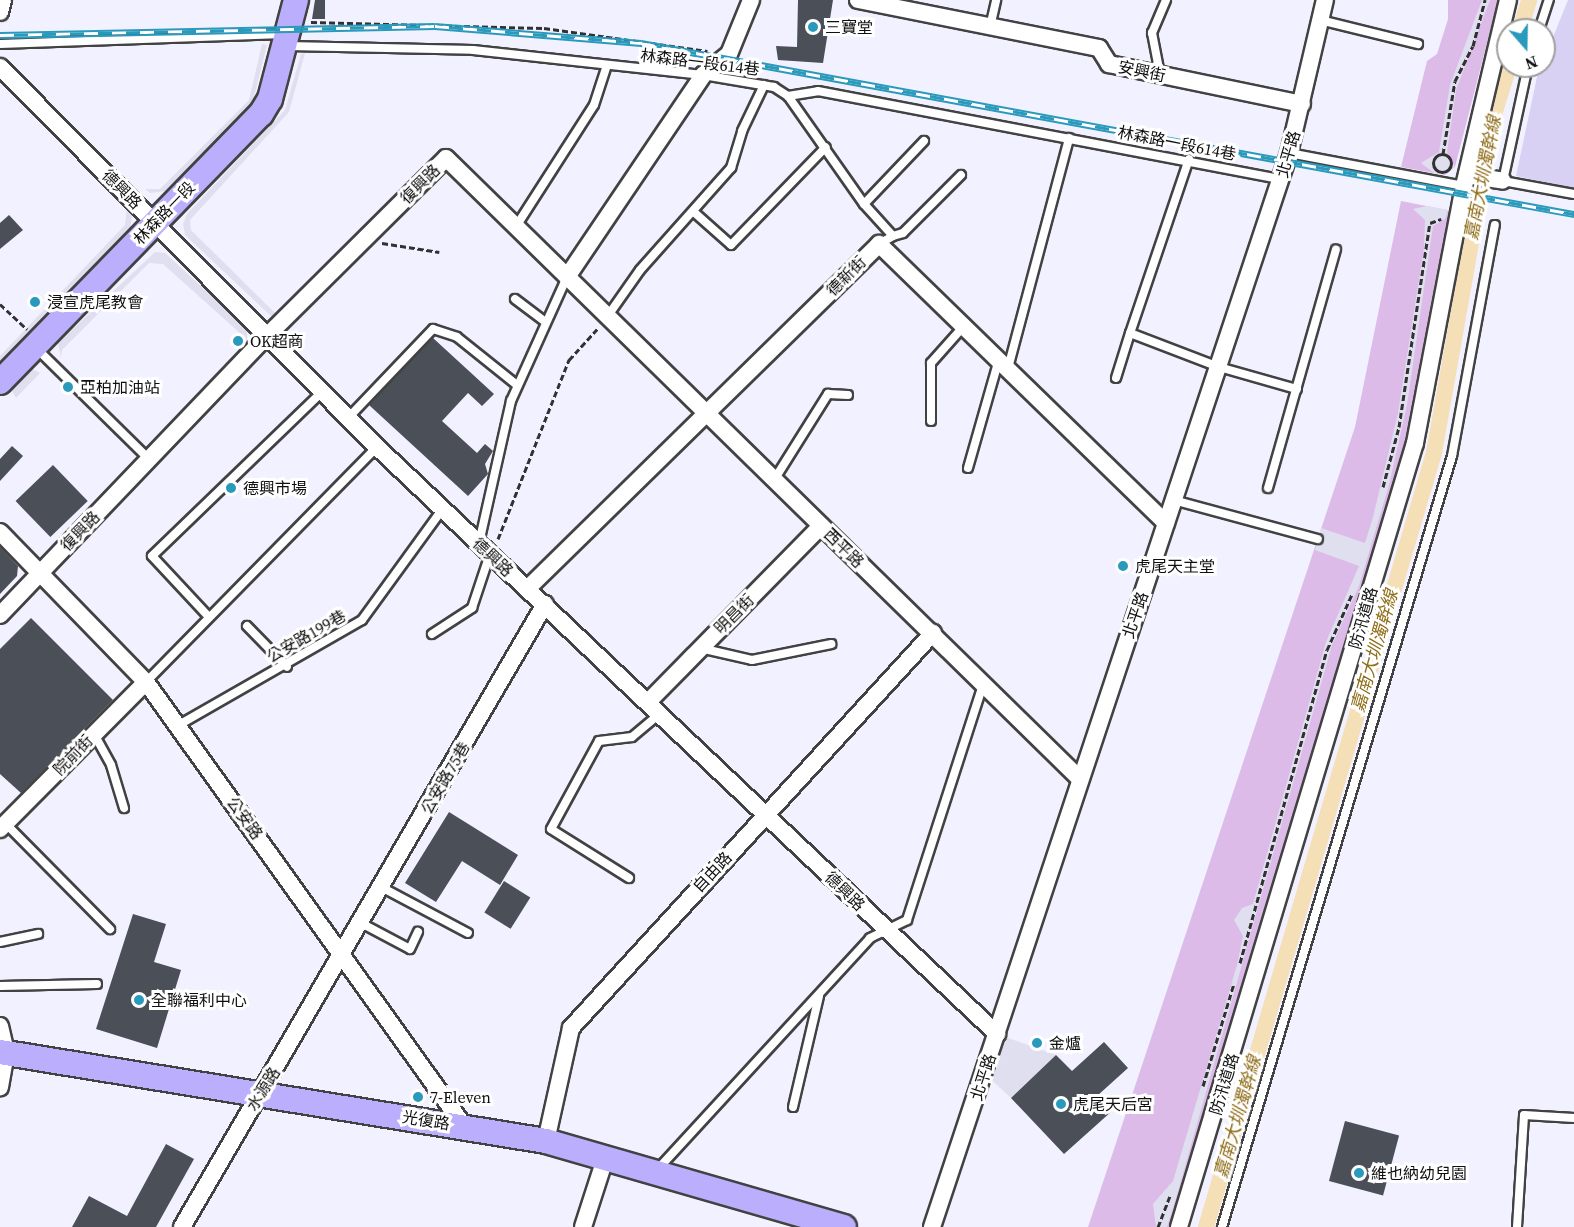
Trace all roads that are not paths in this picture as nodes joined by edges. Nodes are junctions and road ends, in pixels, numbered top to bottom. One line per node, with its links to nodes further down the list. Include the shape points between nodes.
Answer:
1 (3, 0): 9 (street)
2 (751, 0): 19 (street, via 729,54)
3 (858, 0): 13 (street, 安興街)
4 (996, 0): 13 (lane)
5 (1166, 0): 18 (lane, via 1152,33)
6 (1325, 0): 11 (street, 北平路)
7 (1508, 0): 31 (street, 防汛道路)
8 (1549, 0): 10 (lane)
9 (0, 12)
10 (1543, 18)
11 (1320, 20): 15 (lane); 23 (street, 北平路)
12 (290, 25): 14 (lane, 林森路一段614巷); 17 (lane, 林森路一段614巷); 36 (street, 林森路一段, via 261,114)
13 (990, 27): 18 (street, 安興街, via 1099,48 1110,64)
14 (0, 44)
15 (1418, 44)
16 (0, 67): 36 (street, 德興路)
17 (606, 67): 19 (lane, 林森路一段614巷); 38 (lane, via 594,105)
18 (1160, 74): 23 (street, 安興街)
19 (703, 75): 21 (lane, 林森路一段614巷); 41 (street)
20 (1525, 78): 32 (lane)
21 (764, 85): 22 (lane, 林森路一段614巷); 35 (lane, via 742,131 731,168)
22 (788, 96): 24 (lane, 林森路一段614巷, via 818,91); 26 (lane)
23 (1302, 104): 27 (street, 北平路)
24 (1069, 138): 28 (lane, 林森路一段614巷); 49 (lane)
25 (924, 141): 34 (lane)
26 (826, 147): 34 (lane); 35 (lane, via 731,245)
27 (1289, 153): 30 (street, 北平路); 31 (lane)
28 (1188, 159): 30 (lane, 林森路一段614巷); 46 (lane)
29 (961, 175): 39 (lane, via 903,233)
30 (1281, 179): 50 (street, 北平路)
31 (1465, 180): 32 (street); 120 (street, 防汛道路, via 1414,443)
32 (1503, 181): 33 (lane)
33 (1574, 194)
34 (864, 204): 39 (lane)
35 (694, 213): 43 (lane, via 640,270)
36 (154, 223): 47 (street, 德興路); 48 (street, 林森路一段)
37 (1495, 225): 121 (lane, via 1452,456)
38 (515, 229): 41 (street, 復興路); 47 (street, 復興路, via 446,158)
39 (886, 240): 45 (street, 德新街); 57 (street, 德新街)
40 (1336, 250): 54 (lane)
41 (567, 277): 43 (street, 西平路); 44 (lane)
42 (515, 299): 44 (lane)
43 (607, 317): 57 (street, 西平路)
44 (545, 322): 53 (lane)
45 (964, 326): 49 (street, 德新街); 59 (lane, via 931,363)
46 (1130, 333): 50 (lane); 51 (lane)
47 (267, 336): 55 (street, 德興路); 61 (street, 復興路)
48 (35, 347): 52 (street, 林森路一段); 61 (lane)
49 (1003, 364): 62 (lane); 67 (street, 德新街)
50 (1219, 367): 54 (lane); 65 (street, 北平路)
51 (1116, 378)
52 (0, 382)
53 (517, 384): 58 (lane, via 457,337 433,329); 71 (lane)
54 (1297, 389): 64 (lane)
55 (322, 392): 58 (street, 德興路); 76 (lane, via 152,556)
56 (848, 396): 63 (lane, via 828,394)
57 (706, 414): 63 (street, 西平路); 73 (street, 德新街)
58 (348, 418): 60 (street, 德興路)
59 (931, 421)
60 (377, 447): 66 (street, 德興路); 76 (lane)
61 (149, 459): 72 (street, 復興路)
62 (968, 468)
63 (774, 480): 68 (street, 西平路)
64 (1268, 489)
65 (1173, 500): 67 (street, 北平路); 70 (lane)
66 (442, 510): 71 (street, 德興路); 82 (lane, 公安路199巷, via 363,620)
67 (1166, 523): 88 (street, 北平路)
68 (820, 526): 78 (street, 西平路); 81 (street, 明昌街)
69 (0, 532): 72 (street, 公安路)
70 (1318, 539)
71 (485, 549): 73 (street, 德興路); 79 (lane, via 471,608)
72 (41, 572): 75 (street, 復興路); 83 (street, 公安路)
73 (527, 589): 74 (street, 德興路)
74 (545, 604): 85 (street, 德興路); 93 (street, 公安路75巷)
75 (0, 615)
76 (208, 616): 83 (lane)
77 (247, 626): 82 (lane)
78 (933, 633): 84 (street, 西平路); 90 (street, 自由路)
79 (432, 634)
80 (831, 644): 81 (lane, via 752,660)
81 (700, 648): 85 (street, 明昌街)
82 (287, 667): 86 (lane, 公安路199巷)
83 (146, 682): 86 (street, 公安路); 87 (street, 院前街)
84 (983, 685): 88 (street, 西平路); 96 (lane, via 907,920)
85 (654, 708): 90 (street, 德興路); 92 (lane, via 632,737 598,741 551,829)
86 (177, 726): 101 (street, 公安路)
87 (94, 734): 89 (lane, via 111,765); 91 (street, 院前街)
88 (1079, 778): 106 (street, 北平路)
89 (124, 808)
90 (765, 815): 96 (street, 德興路); 113 (street, 自由路, via 571,1028)
91 (3, 826): 95 (lane)
92 (629, 878)
93 (383, 888): 94 (street, 公安路75巷); 98 (lane)
94 (361, 923): 97 (lane, via 410,949); 101 (street, 公安路75巷)
95 (110, 929)
96 (885, 930): 104 (lane, via 870,938); 106 (street, 德興路)
97 (418, 932)
98 (468, 933)
99 (38, 934): 100 (lane)
100 (0, 942)
101 (343, 951): 109 (street, 水源路); 112 (street, 公安路)
102 (97, 984): 103 (lane)
103 (0, 986)
104 (819, 994): 110 (lane); 115 (lane)
105 (0, 1026): 107 (street)
106 (997, 1034): 119 (street, 北平路)
107 (3, 1052): 108 (street); 109 (street, 光復路)
108 (0, 1087)
109 (260, 1095): 112 (street, 光復路); 116 (street, 水源路)
110 (794, 1107)
111 (1574, 1118): 122 (lane, via 1524,1115)
112 (464, 1126): 113 (street, 光復路)
113 (546, 1141): 114 (street, 光復路)
114 (605, 1158): 115 (street, 光復路); 117 (street)
115 (657, 1171): 118 (street, 光復路)
116 (187, 1226)
117 (583, 1227)
118 (844, 1227)
119 (932, 1227)
120 (1179, 1227)
121 (1222, 1227)
122 (1517, 1227)

